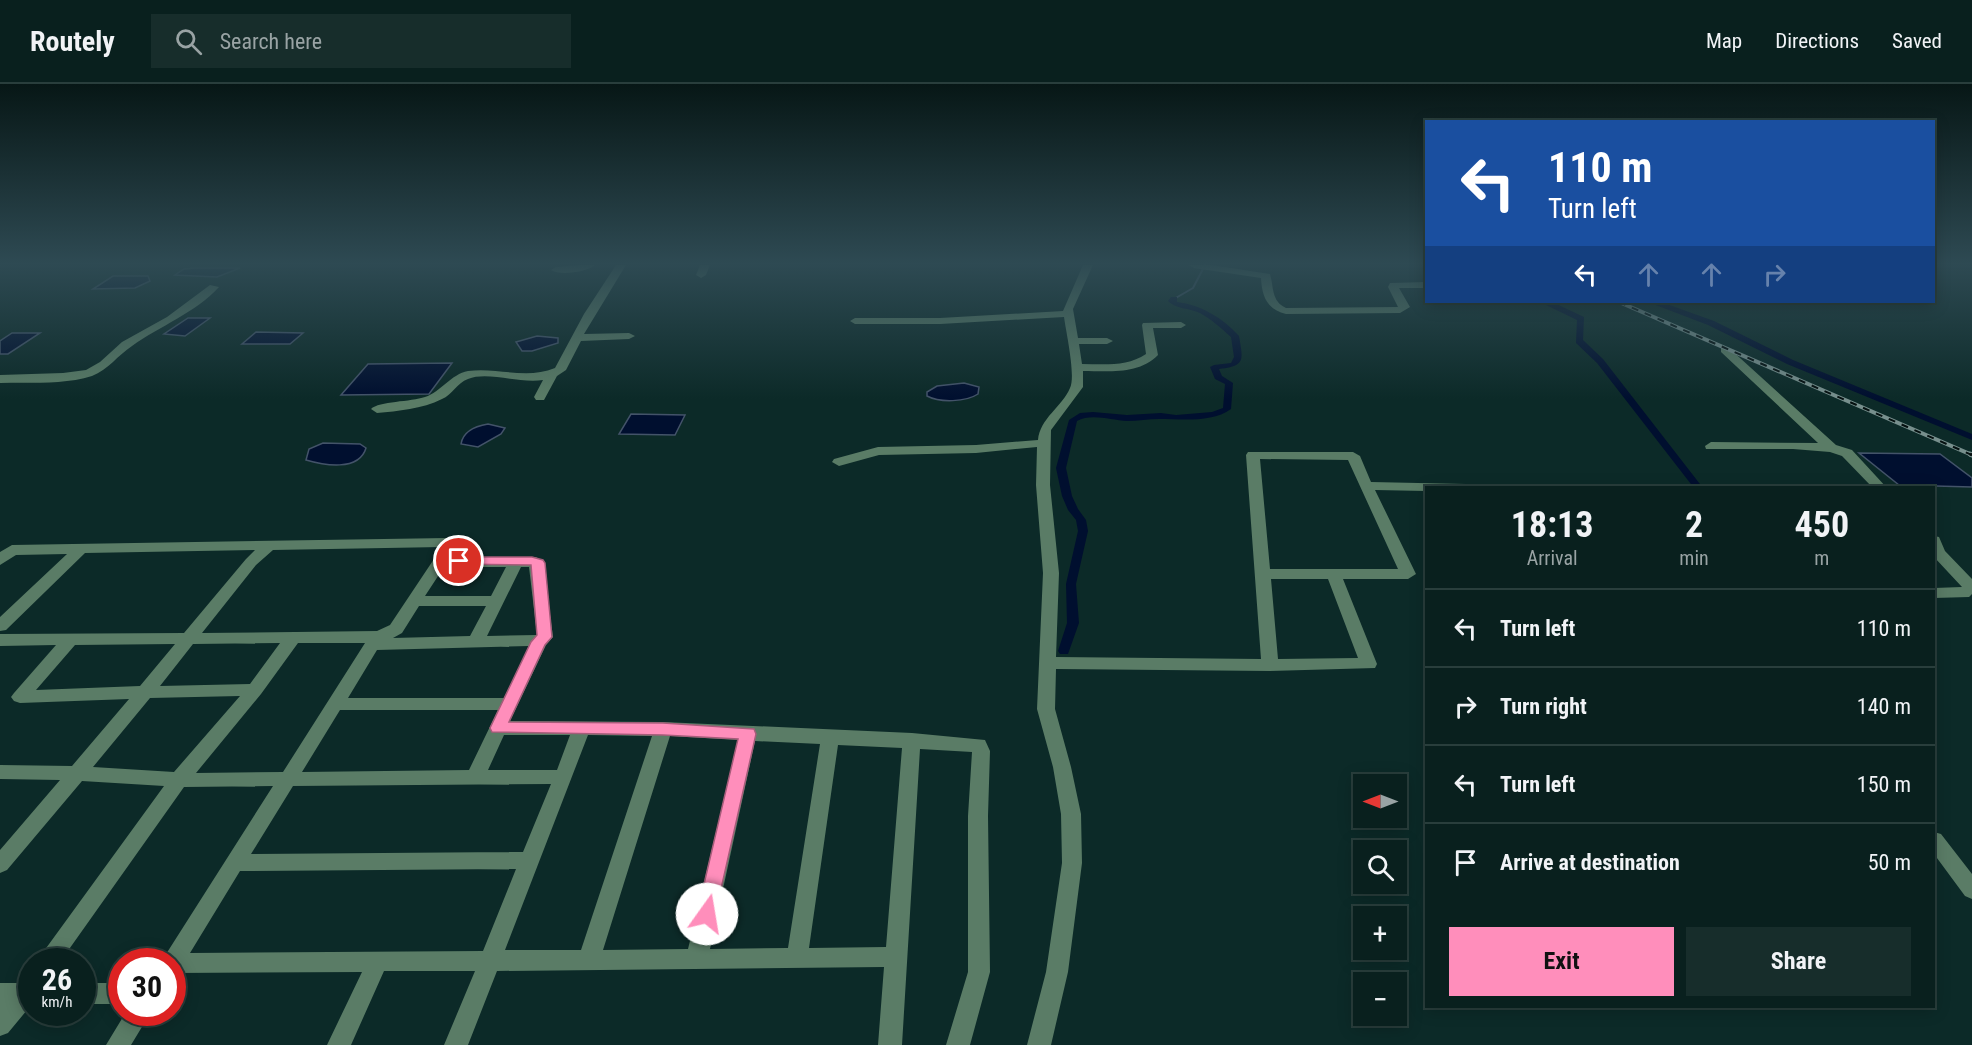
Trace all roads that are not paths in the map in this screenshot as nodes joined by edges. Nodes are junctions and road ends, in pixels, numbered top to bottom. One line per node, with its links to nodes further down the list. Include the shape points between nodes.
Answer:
1 (183, 310): 16 (street, via 126,344 89,373)
2 (593, 310): 10 (street)
3 (1068, 310): 6 (street)
4 (1277, 310): 5 (street)
5 (1400, 310)
6 (1069, 314): 7 (street); 11 (street)
7 (855, 321)
8 (1181, 325): 14 (street, via 1147,325 1152,355 1144,362 1131,366)
9 (629, 336): 10 (street)
10 (576, 337): 15 (street, via 560,370)
11 (1072, 341): 12 (street); 14 (street)
12 (1107, 341)
13 (1725, 350): 21 (street)
14 (1077, 367): 19 (street, via 1077,387 1045,430)
15 (551, 375): 17 (street); 18 (street, via 527,379 465,376 437,397 413,405)
16 (0, 379)
17 (540, 396)
18 (377, 409)
19 (1044, 443): 22 (street, via 878,451); 47 (street, via 1043,485 1051,573)
20 (1711, 446): 21 (street)
21 (1831, 448): 24 (street, via 1847,453)
22 (839, 462)
23 (1366, 486): 25 (street); 33 (street, via 1353,456 1253,454); 34 (street, via 1408,574)
24 (1879, 486)
25 (1425, 487)
26 (1935, 543): 35 (street, via 1938,553)
27 (268, 547): 28 (street); 32 (street, via 448,542 450,546); 42 (street, via 251,562)
28 (81, 549): 29 (street); 39 (street)
29 (6, 550): 30 (street)
30 (0, 560)
31 (516, 561): 32 (street); 37 (street); 45 (street, via 538,563 544,637)
32 (440, 562): 38 (street)
33 (1262, 574): 34 (street); 48 (street)
34 (1334, 574): 48 (street, via 1369,664)
35 (1971, 587): 36 (street, via 1964,592)
36 (1935, 593)
37 (496, 601): 38 (street); 46 (street)
38 (414, 602): 44 (street, via 392,633)
39 (0, 626)
40 (292, 638): 42 (street); 44 (street); 49 (street)
41 (71, 639): 42 (street); 43 (street); 50 (street, via 20,697)
42 (190, 639): 50 (street)
43 (0, 640)
44 (375, 640): 46 (street); 51 (street)
45 (539, 642): 46 (street); 52 (street)
46 (475, 643)
47 (1048, 663): 48 (street); 87 (street, via 1046,709 1071,814 1072,863 1057,972)
48 (1270, 665)
49 (255, 690): 50 (street); 64 (street)
50 (145, 692): 60 (street)
51 (335, 704): 52 (street); 63 (street)
52 (509, 704): 53 (street)
53 (498, 728): 54 (street); 62 (street)
54 (582, 729): 55 (street); 61 (street)
55 (663, 729): 56 (street); 74 (street)
56 (748, 734): 57 (street); 75 (street)
57 (830, 737): 58 (street); 73 (street)
58 (912, 740): 72 (street); 86 (street, via 976,743 981,751 979,972)
59 (0, 772): 60 (street)
60 (77, 773): 64 (street); 68 (street)
61 (563, 777): 62 (street); 66 (street)
62 (475, 778): 63 (street)
63 (288, 779): 64 (street); 67 (street)
64 (179, 780): 70 (street)
65 (1935, 841): 69 (street)
66 (530, 860): 67 (street); 76 (street)
67 (235, 863): 71 (street)
68 (0, 864)
69 (1972, 890)
70 (57, 948)
71 (181, 948)
72 (896, 957): 73 (street); 85 (street)
73 (797, 958): 75 (street)
74 (589, 959): 75 (street); 76 (street)
75 (697, 959)
76 (491, 960): 77 (street); 84 (street)
77 (378, 961): 78 (street); 83 (street)
78 (186, 962)
79 (18, 996): 80 (street)
80 (0, 1025)
81 (131, 1026): 82 (street)
82 (118, 1045)
83 (339, 1045)
84 (456, 1045)
85 (890, 1045)
86 (958, 1045)
87 (1039, 1045)

